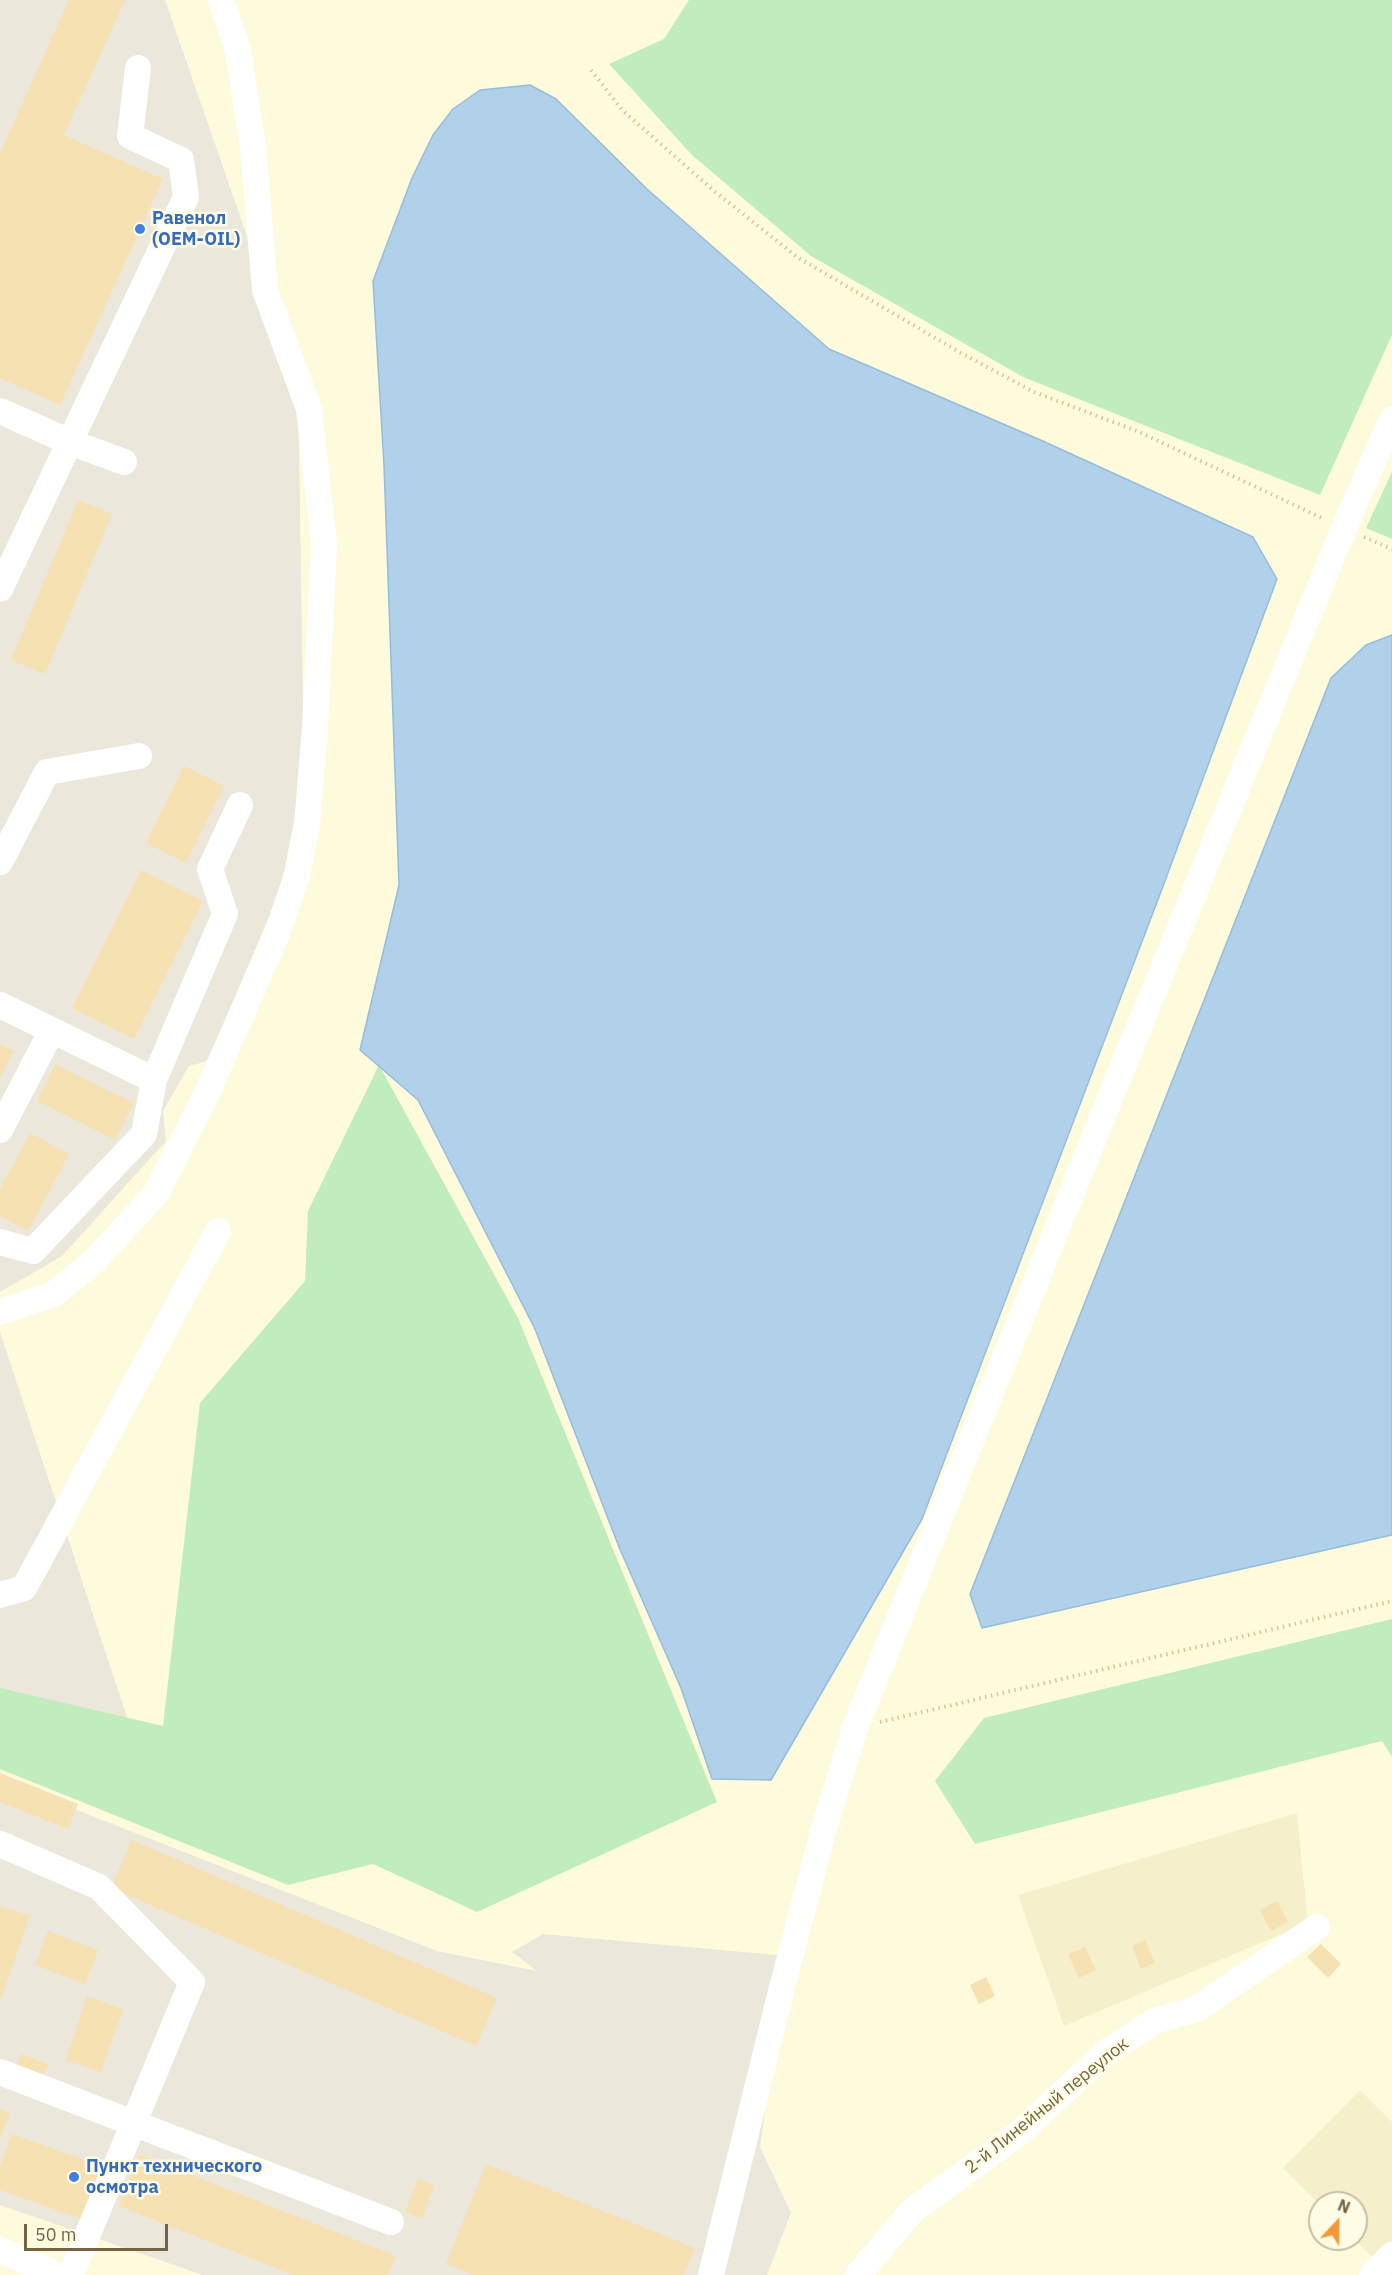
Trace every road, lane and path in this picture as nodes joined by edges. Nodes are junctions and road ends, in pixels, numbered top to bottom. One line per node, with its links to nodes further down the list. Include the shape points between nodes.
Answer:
1 (221, 0): 20 (street, via 238,50 253,147 265,290 309,410 324,544 307,825 297,875 277,934 206,1095 154,1195 93,1262 54,1294)
2 (138, 68): 6 (street, via 130,135 181,160 186,197)
3 (591, 70): 8 (path, via 622,111 797,256 1034,392 1137,431)
4 (0, 411): 6 (street)
5 (1392, 419): 8 (street)
6 (70, 442): 7 (street); 10 (street)
7 (124, 462)
8 (1344, 528): 9 (path); 23 (street)
9 (1392, 549)
10 (0, 589)
11 (139, 756): 13 (street, via 47,772)
12 (240, 805): 16 (street, via 210,869 225,914)
13 (0, 862)
14 (0, 1005): 15 (street)
15 (51, 1032): 16 (street); 17 (street)
16 (154, 1080): 19 (street, via 144,1134 33,1251)
17 (0, 1130)
18 (218, 1231): 21 (street, via 24,1588)
19 (0, 1242)
20 (0, 1312)
21 (0, 1595)
22 (1392, 1601): 23 (path)
23 (855, 1728): 33 (street, via 787,1968)
24 (0, 1844): 27 (street, via 99,1887 192,1982)
25 (1317, 1927): 34 (street, 2-й Линейный переулок, via 1195,2010 1157,2020 1108,2051 1018,2134 912,2211)
26 (0, 2072): 27 (street)
27 (132, 2124): 28 (street); 32 (street)
28 (391, 2222)
29 (0, 2250): 31 (street)
30 (1392, 2255): 35 (street)
31 (59, 2275)
32 (70, 2275)
33 (711, 2275)
34 (858, 2275)
35 (1372, 2275)

